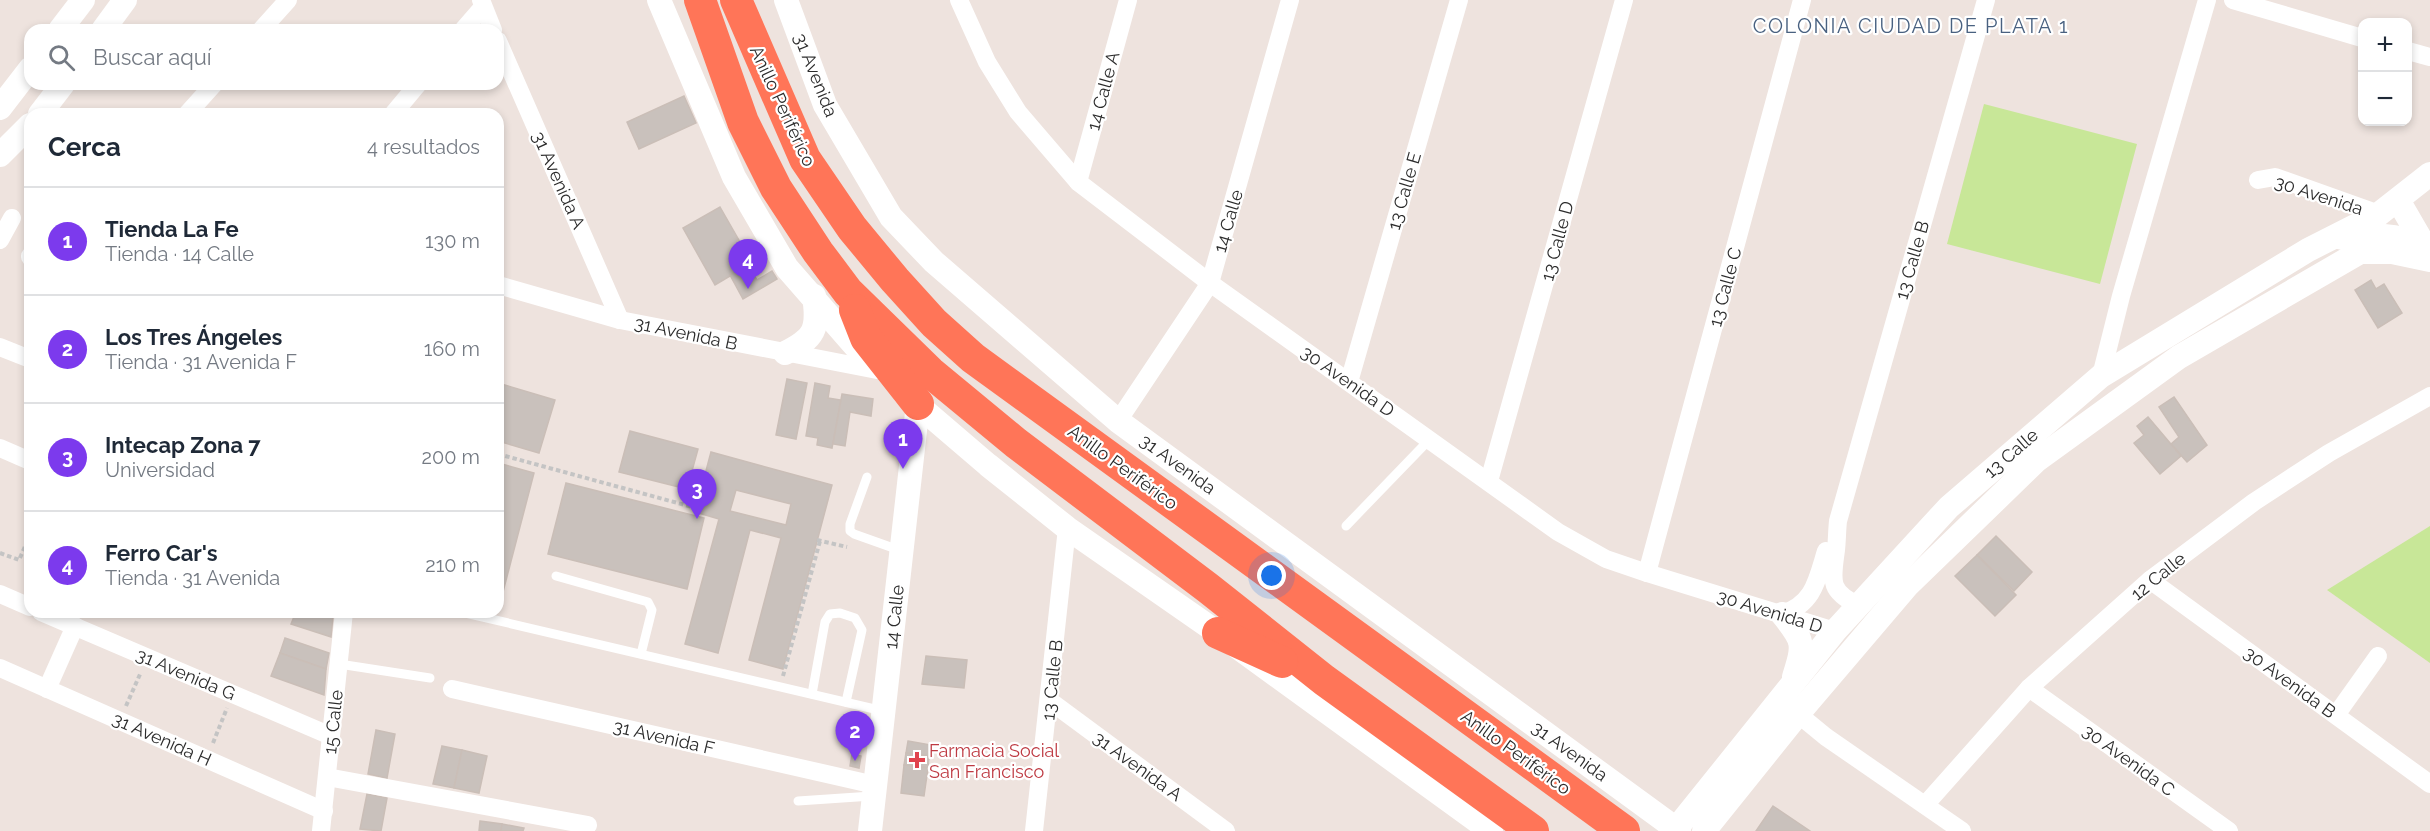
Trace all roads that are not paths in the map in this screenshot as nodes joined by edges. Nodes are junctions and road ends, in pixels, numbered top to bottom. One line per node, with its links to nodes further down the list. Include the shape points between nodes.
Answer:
1 (82, 0): 18 (street)
2 (125, 0): 19 (street)
3 (288, 0): 20 (street)
4 (659, 0): 49 (street, via 734,177 787,268)
5 (700, 0): 48 (highway, Anillo Periférico, via 744,122 776,188)
6 (736, 0): 113 (highway, Anillo Periférico, via 805,159 852,228 934,323 999,378)
7 (786, 0): 59 (street, 31 Avenida, via 825,105 891,217 934,262)
8 (1128, 0): 39 (street, 14 Calle A)
9 (1290, 0): 46 (street, 14 Calle)
10 (1459, 0): 56 (street, 13 Calle E)
11 (1624, 0): 64 (street, 13 Calle D)
12 (1802, 0): 69 (street, 13 Calle C)
13 (1986, 0): 65 (street, 13 Calle B)
14 (2207, 0): 55 (street)
15 (2233, 0): 23 (street)
16 (961, 2): 39 (street, 30 Avenida D, via 987,62 1018,112)
17 (482, 3): 21 (street); 22 (street)
18 (64, 24)
19 (107, 24)
20 (266, 24)
21 (467, 24)
22 (491, 24)
23 (2358, 37)
24 (2412, 52): 26 (street)
25 (504, 55): 50 (street, 31 Avenida A)
26 (2430, 57)
27 (24, 76): 31 (street)
28 (58, 90): 32 (street)
29 (209, 90): 33 (street)
30 (413, 90): 34 (street)
31 (1, 104)
32 (45, 108)
33 (192, 108)
34 (398, 108)
35 (24, 131): 36 (street)
36 (0, 155)
37 (2430, 174): 40 (street, 13 Calle)
38 (2258, 180): 41 (street, 30 Avenida, via 2275,177)
39 (1078, 182): 46 (street, 30 Avenida D)
40 (2398, 200): 41 (street, 13 Calle); 45 (street)
41 (2379, 214): 43 (street, 13 Calle)
42 (12, 218): 44 (street)
43 (2331, 239): 45 (street, via 2406,237); 55 (street, 13 Calle)
44 (0, 240)
45 (2428, 253): 96 (street, 13 Calle, via 2360,252 2179,357 2037,460 1907,586)
46 (1210, 283): 56 (street, 30 Avenida D); 59 (street, 14 Calle)
47 (504, 287): 50 (street, 31 Avenida B)
48 (848, 292): 58 (highway, via 866,339); 87 (highway, Anillo Periférico, via 930,372)
49 (814, 296): 52 (street, via 814,329 807,339); 54 (street)
50 (620, 320): 52 (street, 31 Avenida B)
51 (0, 347): 53 (street)
52 (784, 353): 54 (street, 31 Avenida B)
53 (24, 357)
54 (877, 370): 58 (street)
55 (2101, 376): 74 (street, 13 Calle, via 1949,507)
56 (1349, 382): 60 (street, 30 Avenida D)
57 (2430, 396): 71 (street, 12 Calle, via 2329,453 2254,502)
58 (918, 404): 67 (street); 68 (street, 14 Calle)
59 (1118, 421): 106 (street, 31 Avenida)
60 (1430, 439): 64 (street, 30 Avenida D); 66 (lane)
61 (0, 448): 62 (street)
62 (24, 458)
63 (867, 477): 68 (lane, via 850,531)
64 (1489, 481): 69 (street, 30 Avenida D, via 1558,532 1606,559)
65 (1838, 521): 74 (street, 13 Calle B, via 1832,571 1836,591); 75 (street, 13 Calle B, via 1808,598 1797,610)
66 (1346, 526)
67 (1067, 528): 81 (street); 93 (street, 13 Calle B)
68 (901, 551): 95 (street, 14 Calle)
69 (1647, 573): 75 (street, 30 Avenida D)
70 (556, 576): 82 (lane, via 648,602 652,610)
71 (2150, 580): 89 (street, 12 Calle); 97 (street, 30 Avenida B)
72 (0, 594): 73 (street)
73 (24, 604)
74 (1858, 605): 80 (street, 13 Calle)
75 (1782, 615): 80 (street, 30 Avenida D); 88 (street, via 1798,633 1802,649)
76 (56, 618): 79 (street, 31 Avenida G)
77 (343, 618): 84 (street, 15 Calle)
78 (487, 618): 82 (lane)
79 (75, 626): 90 (street); 98 (street, 31 Avenida G)
80 (1835, 631): 88 (street, 13 Calle)
81 (1218, 633): 87 (highway); 111 (street)
82 (641, 654): 92 (lane)
83 (2378, 656): 97 (street)
84 (339, 664): 86 (lane); 98 (street, 15 Calle)
85 (0, 668): 90 (street, 31 Avenida H)
86 (430, 678)
87 (1324, 680): 112 (highway, Anillo Periférico)
88 (1791, 685): 106 (street, 13 Calle)
89 (2029, 688): 103 (street, 12 Calle); 116 (street, 30 Avenida C)
90 (47, 689): 104 (street, 31 Avenida H)
91 (452, 690): 101 (street, 31 Avenida F)
92 (812, 694): 94 (lane); 94 (lane, via 825,621 830,614 840,613 855,618 862,630)
93 (1050, 701): 109 (street, 13 Calle B); 110 (street, 31 Avenida A)
94 (846, 702): 95 (lane)
95 (883, 711): 101 (street, 14 Calle)
96 (1798, 714): 103 (street); 114 (street, 13 Calle)
97 (2336, 715): 100 (street, 30 Avenida B)
98 (331, 736): 99 (street, 15 Calle)
99 (327, 777): 104 (street, 15 Calle); 105 (street)
100 (2430, 784)
101 (875, 790): 102 (lane); 108 (street, 14 Calle)
102 (798, 801)
103 (1925, 805): 115 (street)
104 (324, 811): 107 (street, 15 Calle)
105 (588, 825)
106 (1677, 830)
107 (321, 831)
108 (870, 831)
109 (1035, 831)
110 (1226, 831)
111 (1491, 831)
112 (1533, 831)
113 (1624, 831)
114 (1704, 831)
115 (1962, 831)
116 (2229, 831)

